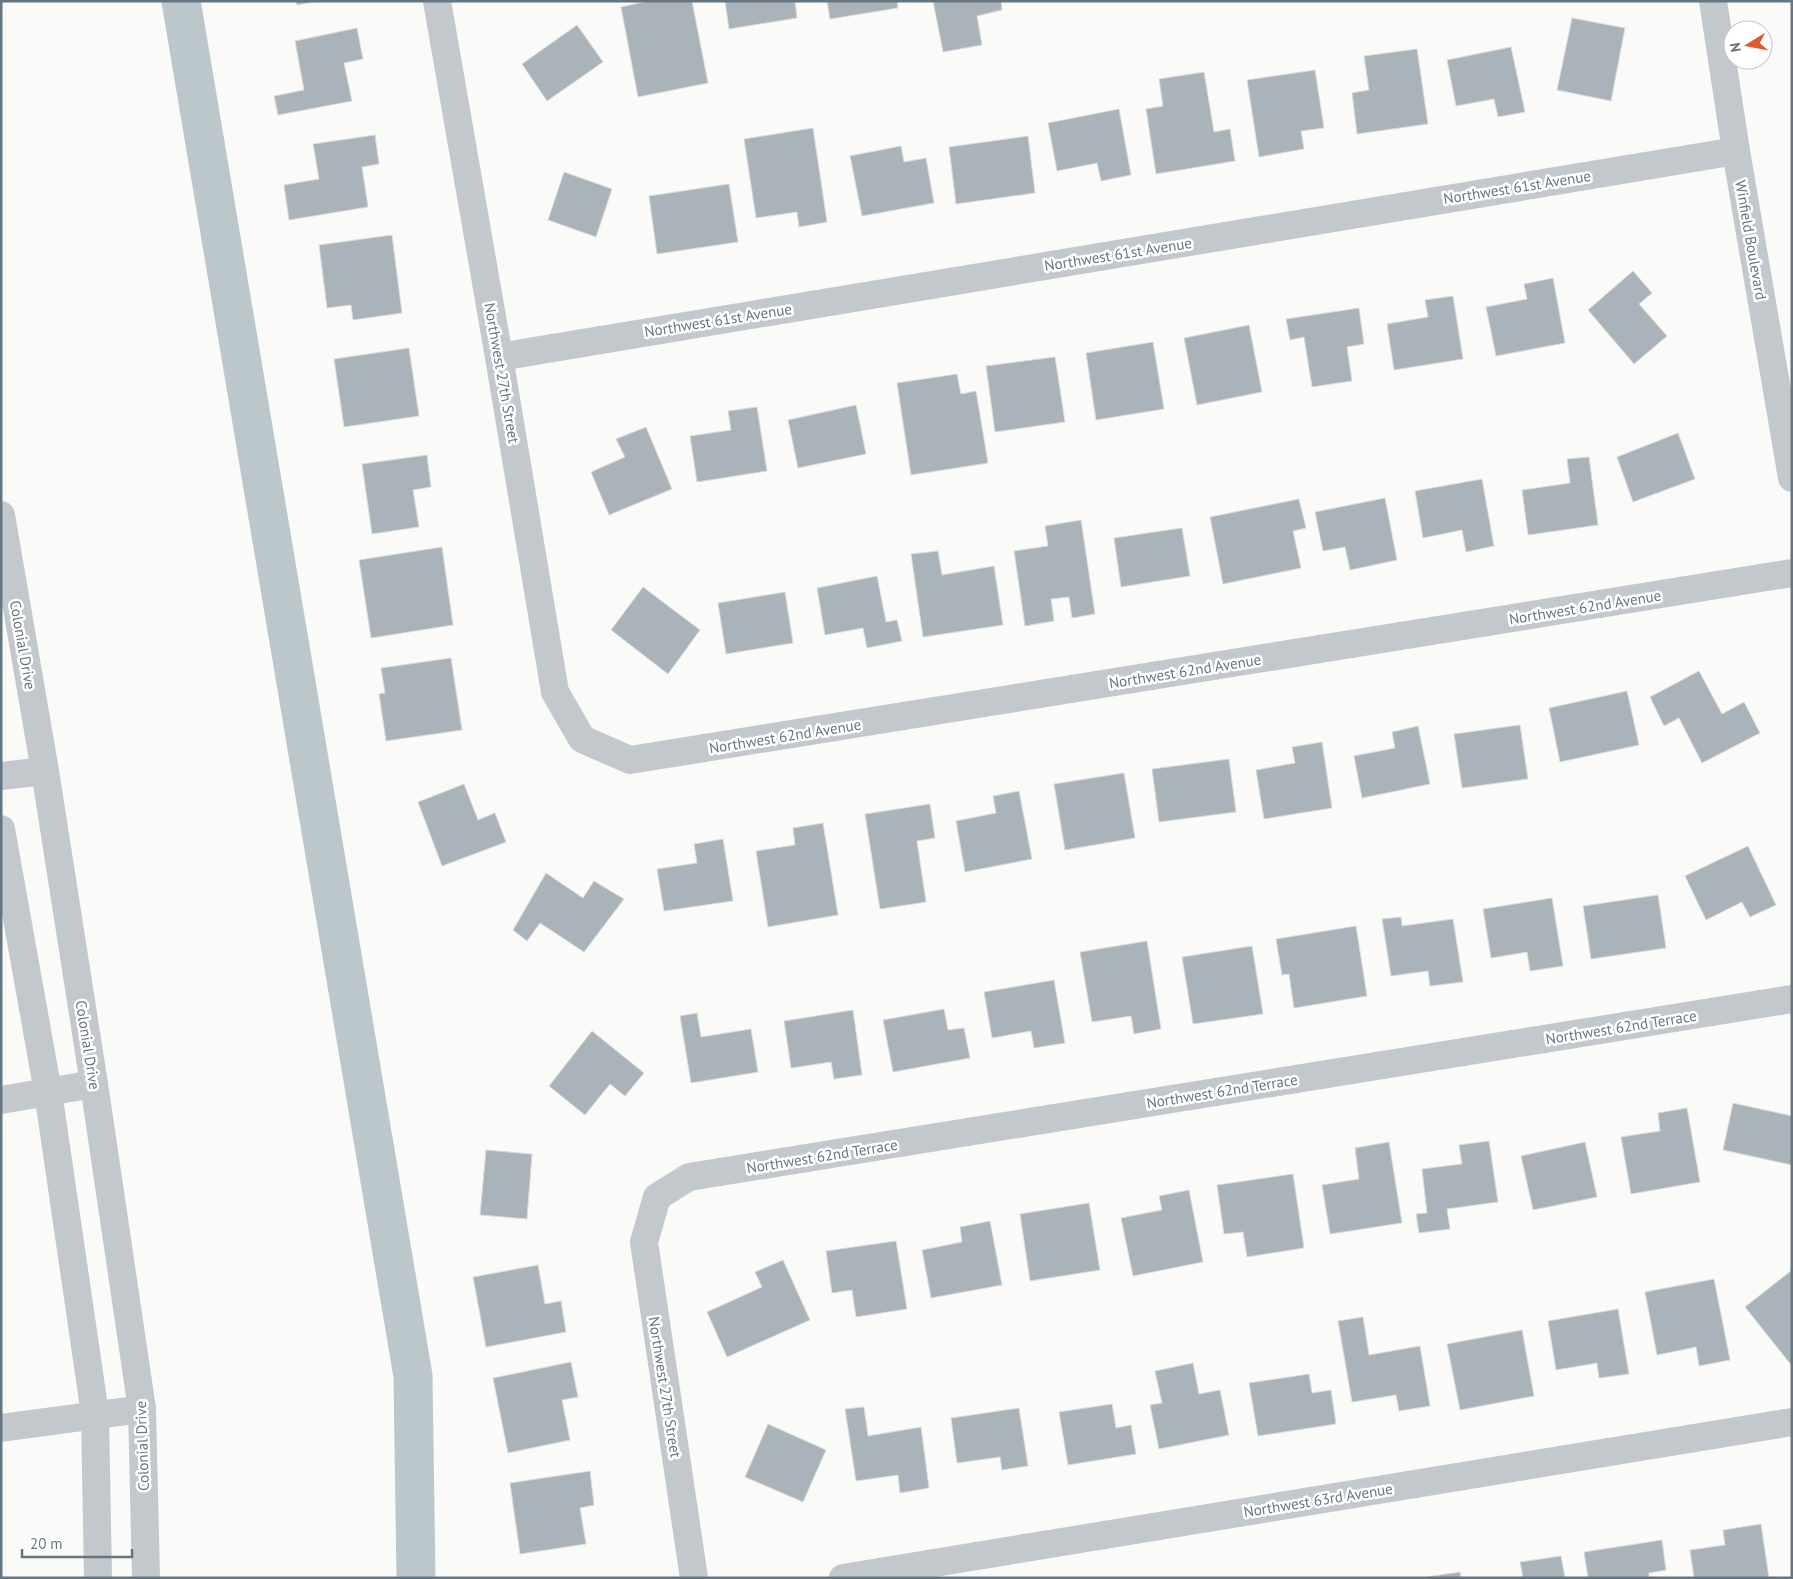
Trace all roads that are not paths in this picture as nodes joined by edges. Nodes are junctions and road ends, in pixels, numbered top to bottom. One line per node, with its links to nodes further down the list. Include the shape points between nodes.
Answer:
1 (437, 1): 4 (street, Northwest 27th Street)
2 (1713, 1): 3 (street, Winfield Boulevard)
3 (1736, 151): 4 (street, Northwest 61st Avenue); 5 (street, Winfield Boulevard)
4 (499, 357): 8 (street, Northwest 27th Street, via 556,692)
5 (1792, 478)
6 (1, 515): 9 (street, Colonial Drive)
7 (1792, 573): 8 (street, Northwest 62nd Avenue, via 630,760)
8 (582, 739)
9 (44, 771): 10 (street); 13 (street, Colonial Drive)
10 (1, 776)
11 (1, 829): 14 (street)
12 (1792, 999): 16 (street, Northwest 62nd Terrace, via 689,1177)
13 (94, 1084): 14 (street); 17 (street, Colonial Drive)
14 (48, 1092): 15 (street); 18 (street)
15 (1, 1100)
16 (657, 1197): 23 (street, Northwest 27th Street, via 644,1242)
17 (142, 1409): 18 (street); 22 (street, Colonial Drive)
18 (95, 1414): 20 (street); 21 (street)
19 (1792, 1422): 24 (street, Northwest 63rd Avenue)
20 (1, 1428)
21 (98, 1578)
22 (146, 1578)
23 (694, 1578)
24 (843, 1578)

